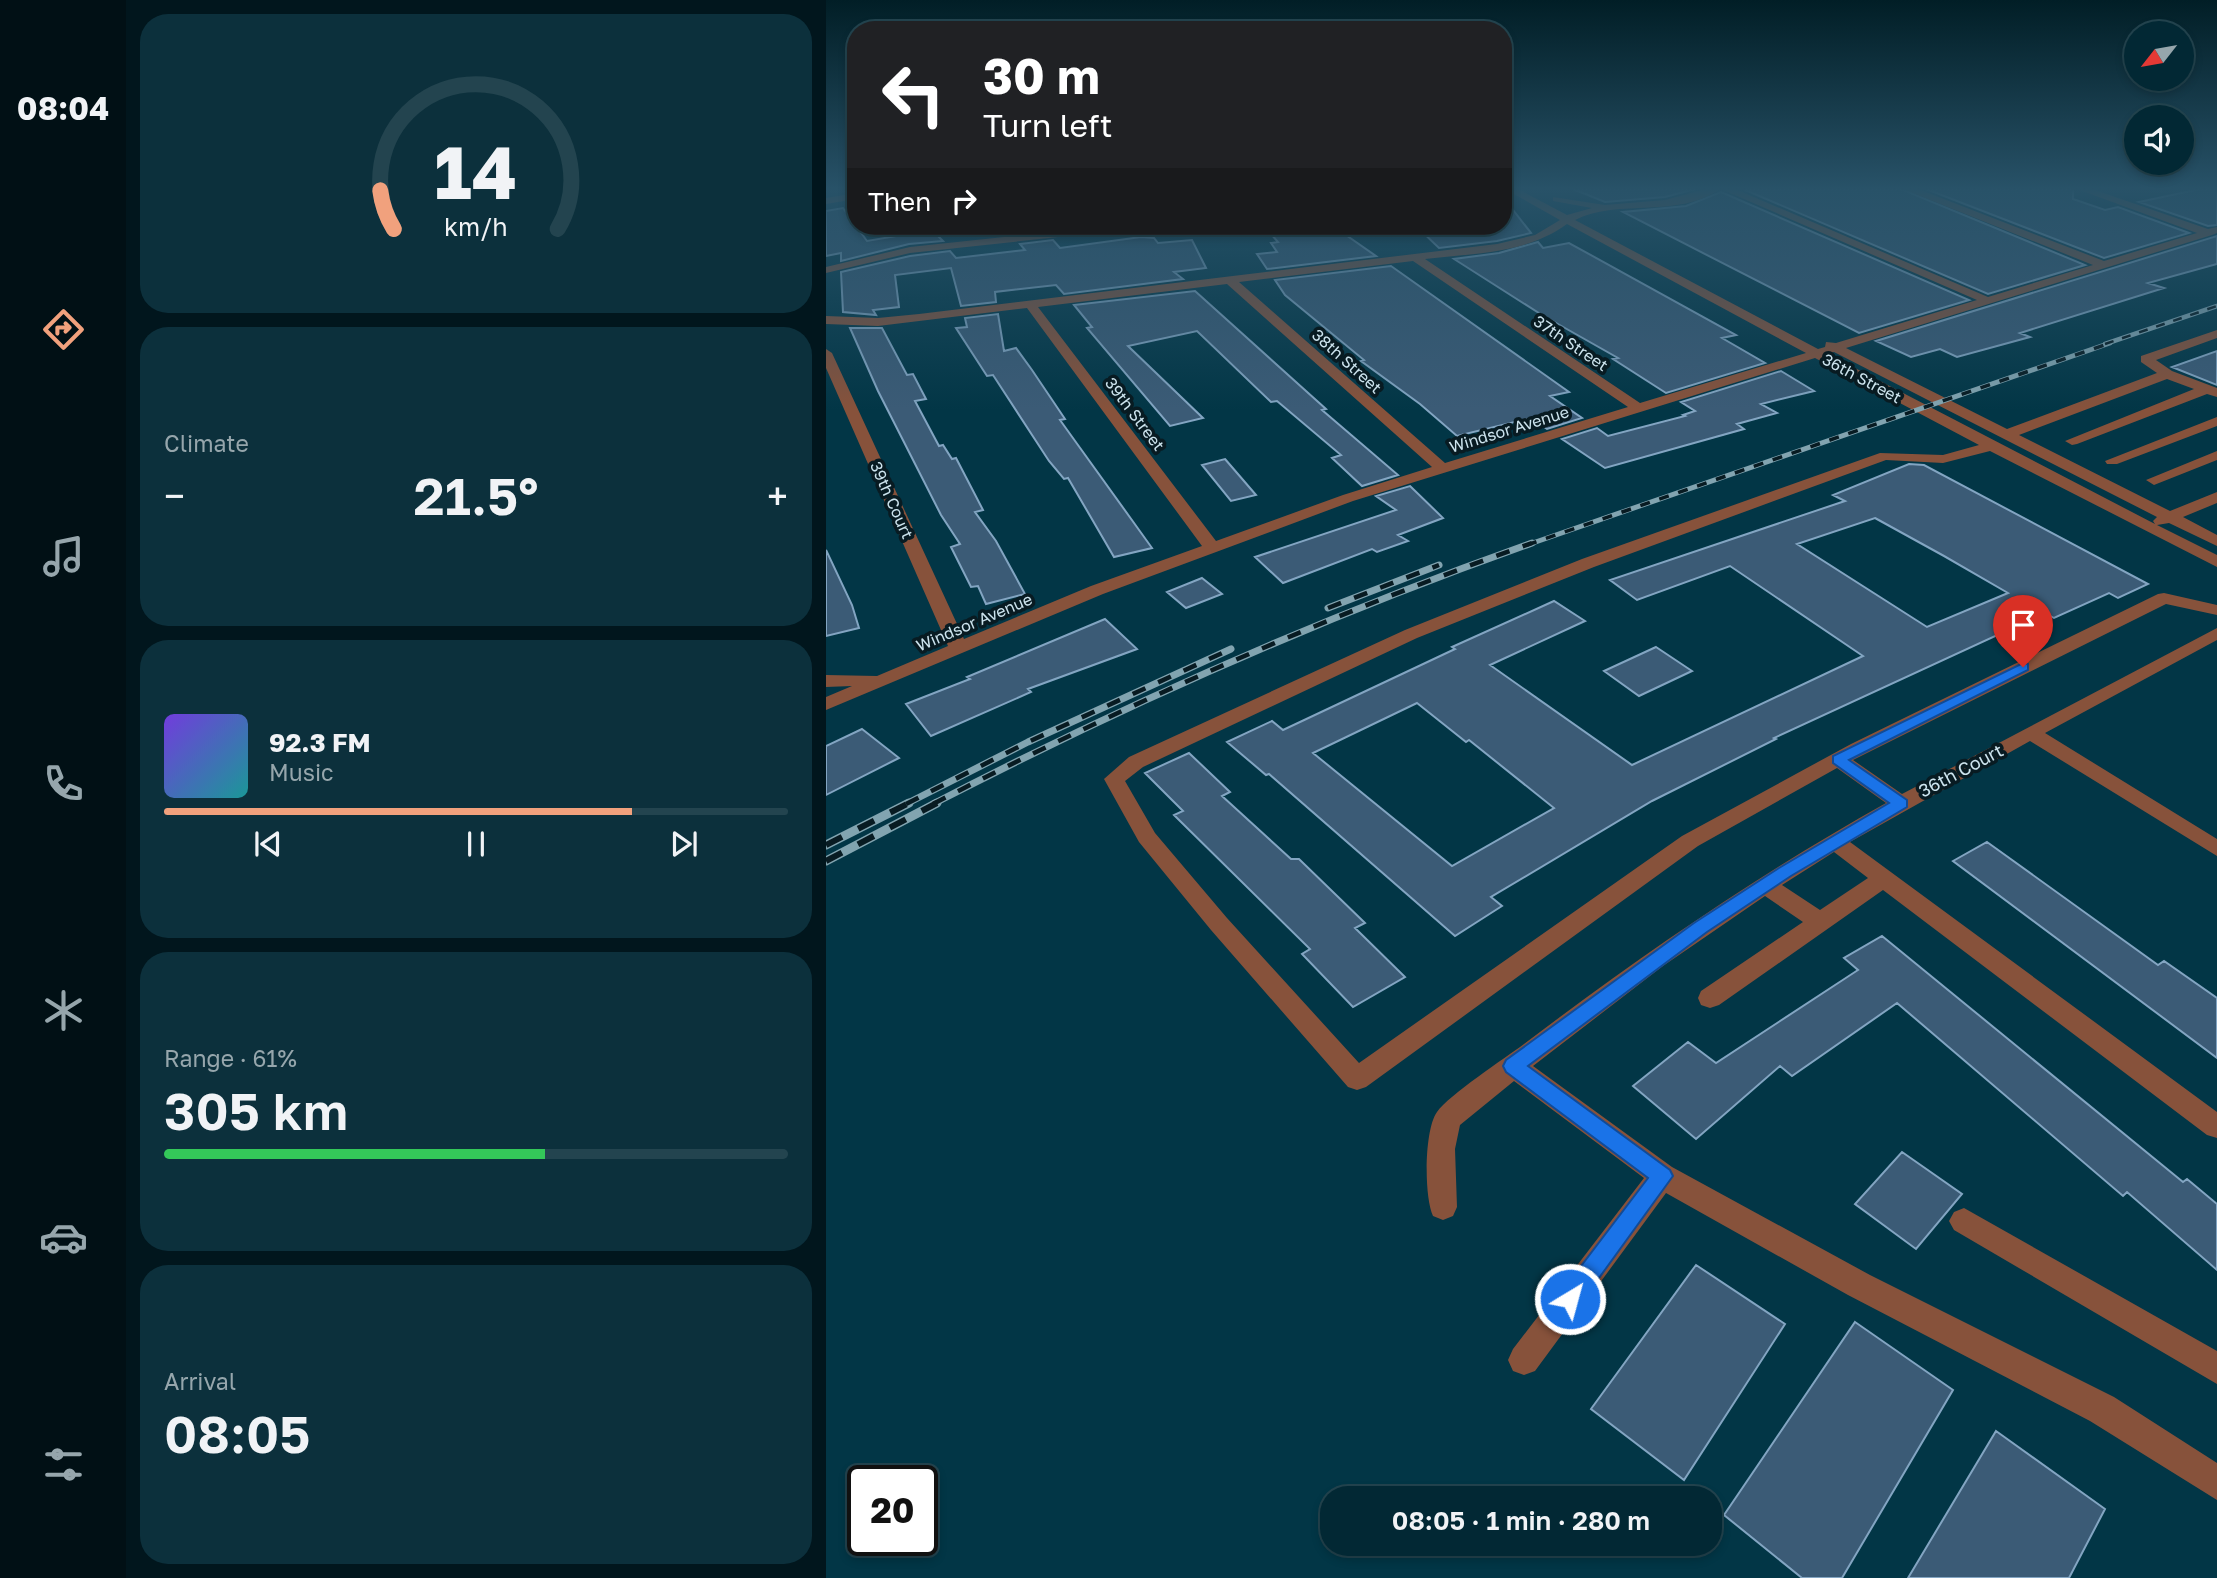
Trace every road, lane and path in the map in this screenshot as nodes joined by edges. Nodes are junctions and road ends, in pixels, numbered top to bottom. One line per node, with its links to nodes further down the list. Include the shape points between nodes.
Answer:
1 (855, 263): 10 (street)
2 (1377, 263): 11 (street)
3 (1423, 263): 21 (street, 37th Street)
4 (1647, 263): 18 (street, 36th Street)
5 (1675, 263): 16 (street, 36th Street)
6 (1898, 263): 12 (street)
7 (2098, 263): 9 (street)
8 (2112, 263): 9 (street, Windsor Avenue)
9 (2104, 265): 12 (street, Windsor Avenue)
10 (826, 270)
11 (1230, 280): 13 (street); 27 (street, 38th Street)
12 (1988, 301): 16 (street, Windsor Avenue)
13 (1030, 304): 14 (street, via 878,322); 33 (street, 39th Street)
14 (826, 320)
15 (2217, 334): 19 (street, via 2146,359)
16 (1836, 348): 18 (street, Windsor Avenue); 23 (street, 36th Street)
17 (826, 353): 37 (street, 39th Court)
18 (1816, 354): 21 (street, Windsor Avenue); 23 (street, 36th Street)
19 (2167, 374): 20 (street); 23 (street)
20 (2212, 391): 24 (street)
21 (1638, 408): 27 (street, Windsor Avenue)
22 (2217, 421): 26 (street)
23 (1998, 440): 30 (street, 36th Street); 31 (street, 36th Street); 42 (street, via 1943,458 1885,456 1588,563 1410,634 1136,762 1114,779 1147,837 1357,1079 1690,841)
24 (2072, 442)
25 (2217, 455): 28 (street)
26 (2112, 461)
27 (1441, 468): 33 (street, Windsor Avenue)
28 (2154, 480)
29 (2217, 497): 30 (street)
30 (2169, 518): 31 (street); 32 (street, 36th Street)
31 (2148, 527): 34 (street, 36th Street)
32 (2217, 541)
33 (1211, 545): 37 (street, Windsor Avenue)
34 (2217, 562)
35 (2217, 610): 42 (street, via 2164,598)
36 (2217, 633): 41 (street, 36th Court)
37 (958, 647): 38 (street, Windsor Avenue)
38 (884, 679): 39 (street); 40 (street, Windsor Avenue)
39 (826, 681)
40 (826, 704)
41 (2031, 733): 43 (street, 36th Court); 45 (street)
42 (1838, 759): 43 (street)
43 (1901, 803): 44 (street, 36th Court)
44 (1835, 842): 46 (street); 47 (street, 36th Court)
45 (2217, 849)
46 (1884, 878): 48 (street); 51 (street)
47 (1766, 885): 48 (street); 50 (street, 36th Court)
48 (1820, 922): 49 (street)
49 (1710, 998)
50 (1513, 1066): 52 (street); 53 (street, 36th Court, via 1447,1119 1441,1149)
51 (2217, 1127)
52 (1662, 1176): 55 (street); 57 (street, via 1859,1285 2102,1409)
53 (1443, 1207)
54 (1964, 1221): 56 (street)
55 (1524, 1360)
56 (2217, 1368)
57 (2217, 1483)

